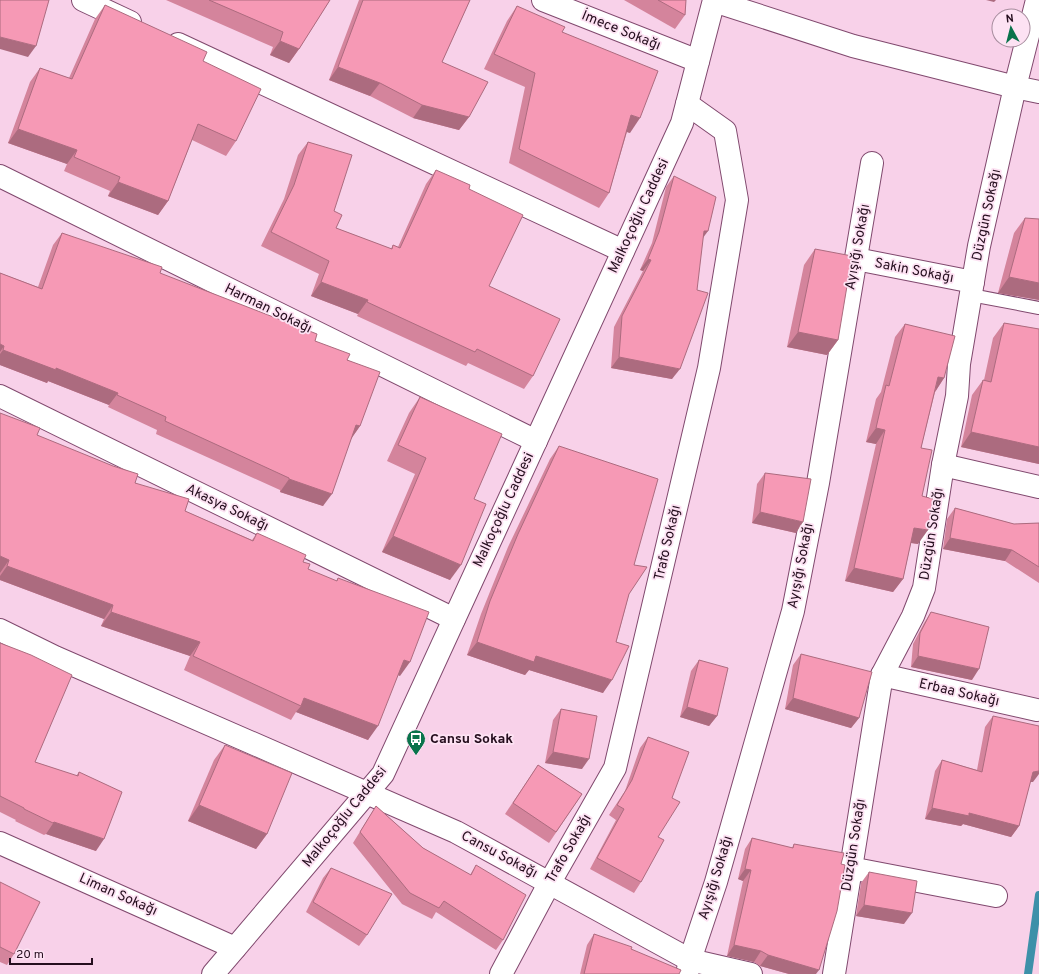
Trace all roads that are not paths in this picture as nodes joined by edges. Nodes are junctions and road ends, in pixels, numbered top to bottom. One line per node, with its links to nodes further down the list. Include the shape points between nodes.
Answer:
1 (83, 0): 11 (street)
2 (543, 0): 5 (street, İmece Sokağı)
3 (1037, 0): 6 (street, Düzgün Sokağı)
4 (714, 1): 5 (street, Malkoçoğlu Caddesi); 6 (street, via 853,46)
5 (698, 61): 8 (street, Malkoçoğlu Caddesi)
6 (1015, 87): 7 (street); 13 (street, Düzgün Sokağı, via 979,246)
7 (1039, 92)
8 (687, 104): 11 (street, Malkoçoğlu Caddesi, via 682,123); 26 (street, Trafo Sokağı, via 725,131 737,200 709,368 615,768)
9 (872, 163): 12 (street, Ayışığı Sokağı)
10 (0, 176): 16 (street, Harman Sokağı)
11 (623, 251): 16 (street, Malkoçoğlu Caddesi)
12 (856, 259): 13 (street, Sakin Sokağı); 29 (street, Ayışığı Sokağı, via 818,483 793,611 716,882)
13 (972, 289): 14 (lane); 17 (street, Düzgün Sokağı, via 959,364 957,396)
14 (1039, 308)
15 (0, 396): 19 (street, Akasya Sokağı)
16 (536, 441): 19 (street, Malkoçoğlu Caddesi)
17 (943, 465): 18 (street); 21 (street, Düzgün Sokağı, via 924,588 913,616)
18 (1039, 487)
19 (454, 619): 23 (street, Malkoçoğlu Caddesi, via 383,774)
20 (0, 630): 23 (street, Cansu Sokağı, via 55,657)
21 (882, 675): 22 (street, Erbaa Sokağı); 25 (street, Düzgün Sokağı)
22 (1037, 710)
23 (366, 794): 26 (street, Cansu Sokağı, via 456,832); 28 (street, Malkoçoğlu Caddesi)
24 (0, 843): 28 (street, Liman Sokağı)
25 (850, 868): 27 (street); 33 (street, Düzgün Sokağı)
26 (550, 882): 29 (street, Cansu Sokağı); 31 (street, Trafo Sokağı)
27 (996, 896)
28 (235, 948): 30 (street, Malkoçoğlu Caddesi)
29 (688, 967): 32 (street, Cansu Sokağı)
30 (213, 974)
31 (501, 974)
32 (750, 974)
33 (834, 974)

